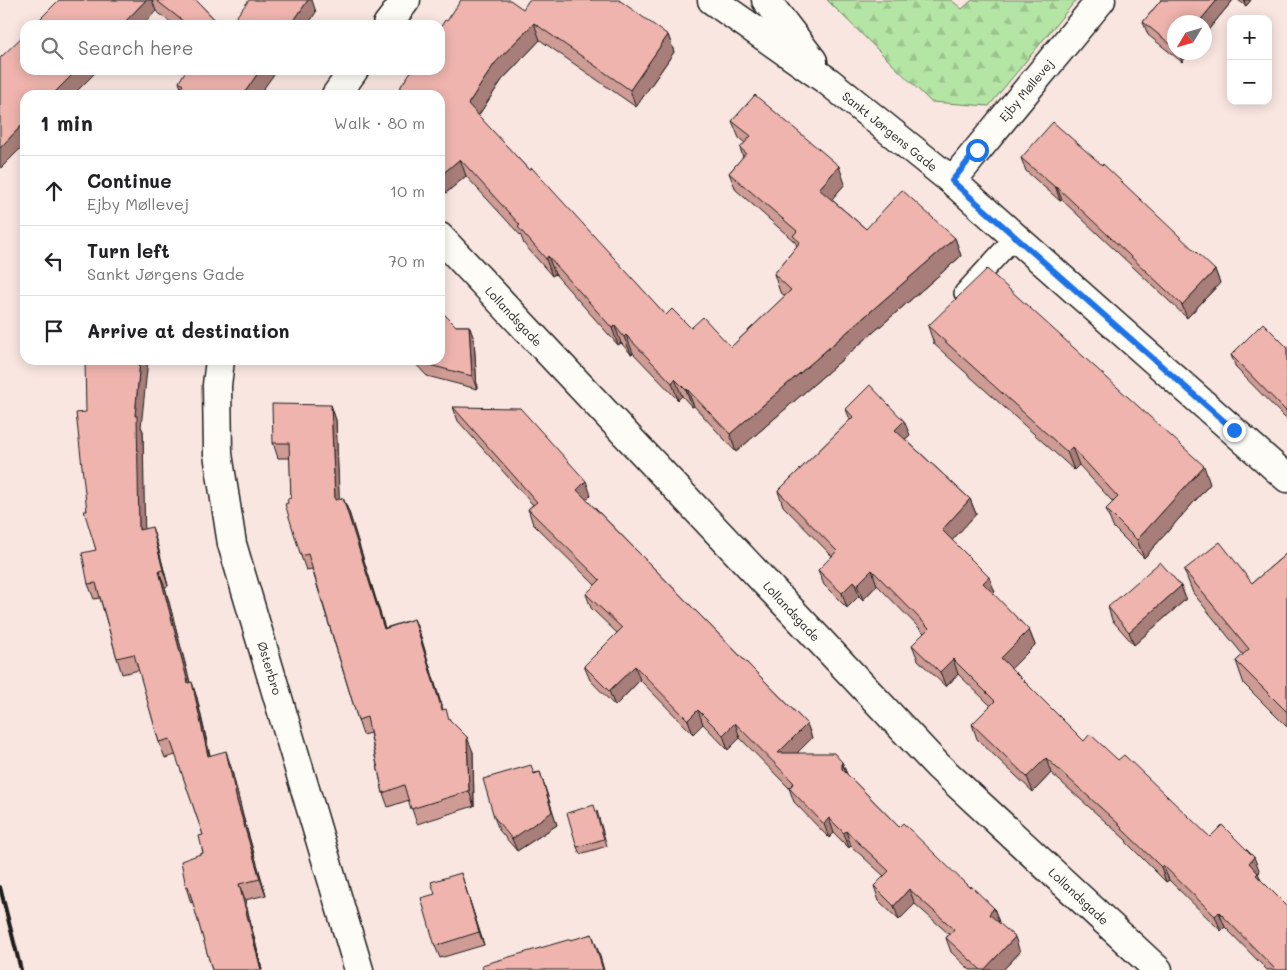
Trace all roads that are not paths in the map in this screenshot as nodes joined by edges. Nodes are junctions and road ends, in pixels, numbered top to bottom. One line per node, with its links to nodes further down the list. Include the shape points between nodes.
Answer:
1 (712, 0): 7 (street, Sankt Jørgens Gade)
2 (766, 0): 7 (street, Sankt Jørgens Gade)
3 (1101, 0): 9 (street, Ejby Møllevej)
4 (404, 1): 5 (street)
5 (391, 20)
6 (350, 75): 8 (street)
7 (829, 82): 9 (street, Sankt Jørgens Gade)
8 (340, 90)
9 (952, 181): 10 (street, Sankt Jørgens Gade)
10 (1015, 237): 12 (lane); 14 (street, Sankt Jørgens Gade)
11 (445, 242): 16 (street, Lollandsgade, via 938,766)
12 (955, 303)
13 (219, 365): 15 (street, Østerbro, via 218,454 232,544)
14 (1287, 478)
15 (359, 970)
16 (1158, 970)

